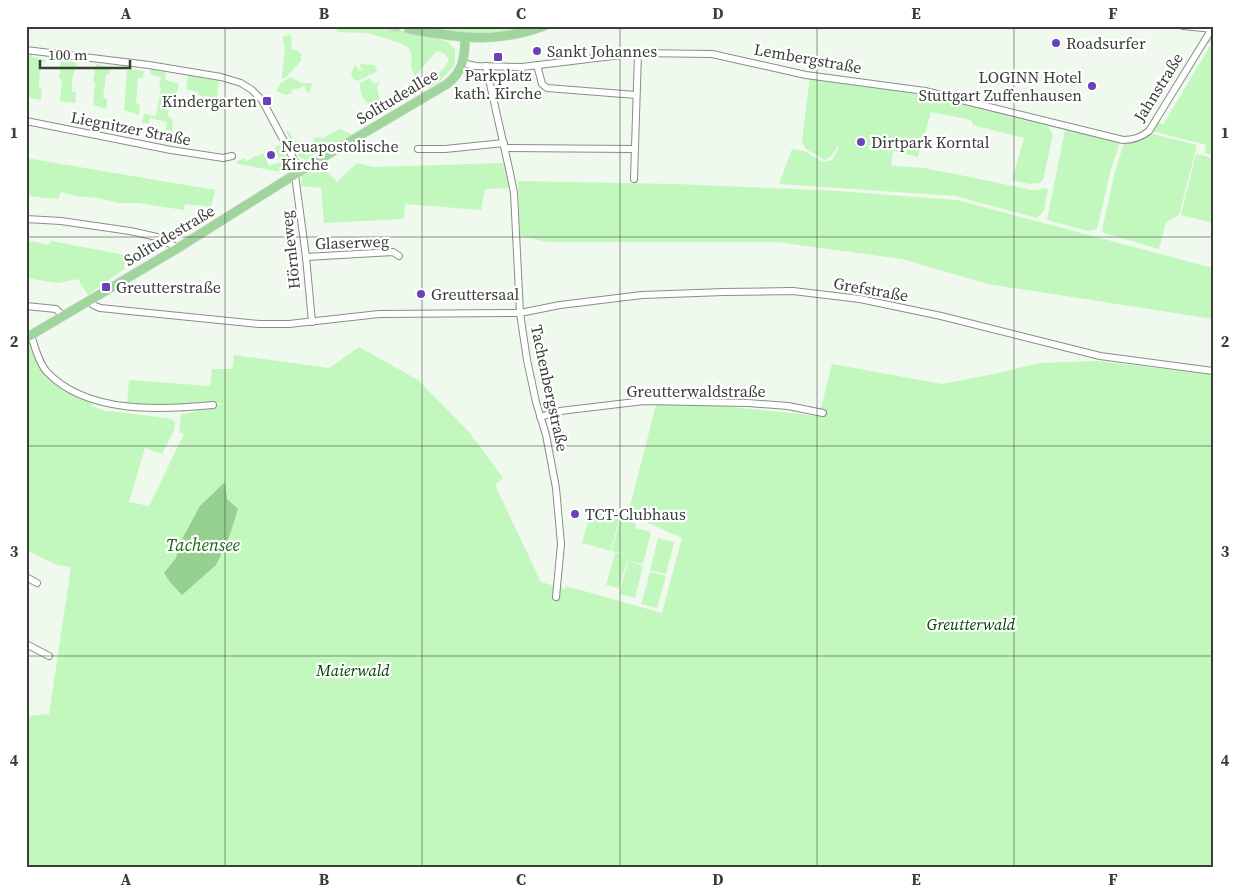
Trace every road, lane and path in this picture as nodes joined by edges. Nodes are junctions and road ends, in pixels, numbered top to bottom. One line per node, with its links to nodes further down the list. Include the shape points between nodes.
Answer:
1 (544, 26): 5 (main road, via 508,37)
2 (1183, 26): 3 (street)
3 (1212, 28): 13 (street, Jahnstraße)
4 (409, 29): 5 (main road)
5 (465, 38): 8 (main road, Solitudeallee)
6 (26, 50): 18 (street, via 158,66 241,83 262,100)
7 (638, 53): 9 (street, Lembergstraße); 11 (street); 13 (street, Lembergstraße, via 712,54 808,75 925,91 1123,140)
8 (462, 63): 10 (street, Lembergstraße); 18 (main road, Solitudeallee, via 457,76 447,84)
9 (537, 65): 10 (street, Lembergstraße); 11 (street, via 542,84 548,88)
10 (486, 66): 14 (street, Tachenbergstraße)
11 (636, 95): 16 (street)
12 (26, 121): 17 (street, Liegnitzer Straße, via 171,150 223,158)
13 (1142, 136)
14 (504, 146): 15 (street); 16 (street); 26 (street, Tachenbergstraße, via 514,193)
15 (418, 149)
16 (634, 149): 19 (street)
17 (232, 156)
18 (298, 173): 21 (main road, Solitudestraße); 23 (street, Hörnleweg)
19 (634, 179)
20 (26, 219): 21 (street, via 61,220 130,231 157,237)
21 (178, 248): 24 (main road, Solitudestraße)
22 (399, 256): 23 (street, Glaserweg, via 393,252)
23 (306, 257): 28 (street, Hörnleweg)
24 (89, 301): 27 (main road, Solitudestraße); 28 (street, via 100,308 259,324)
25 (26, 306): 27 (street, via 56,309)
26 (520, 313): 28 (street, via 379,314); 30 (street, Grefstraße, via 642,295 793,291 860,299 942,316 1100,356); 33 (street, Tachenbergstraße)
27 (62, 316): 29 (main road, Solitudestraße)
28 (312, 322)
29 (29, 336): 31 (street, via 47,372 80,394 109,404 144,408)
30 (1213, 371)
31 (213, 405)
32 (823, 413): 33 (street, Greutterwaldstraße, via 768,404 644,401 560,411)
33 (540, 417): 36 (street, Tachenbergstraße, via 556,488 561,544)
34 (26, 577): 35 (street)
35 (37, 582)
36 (556, 597)
37 (26, 644): 38 (street)
38 (49, 656)

